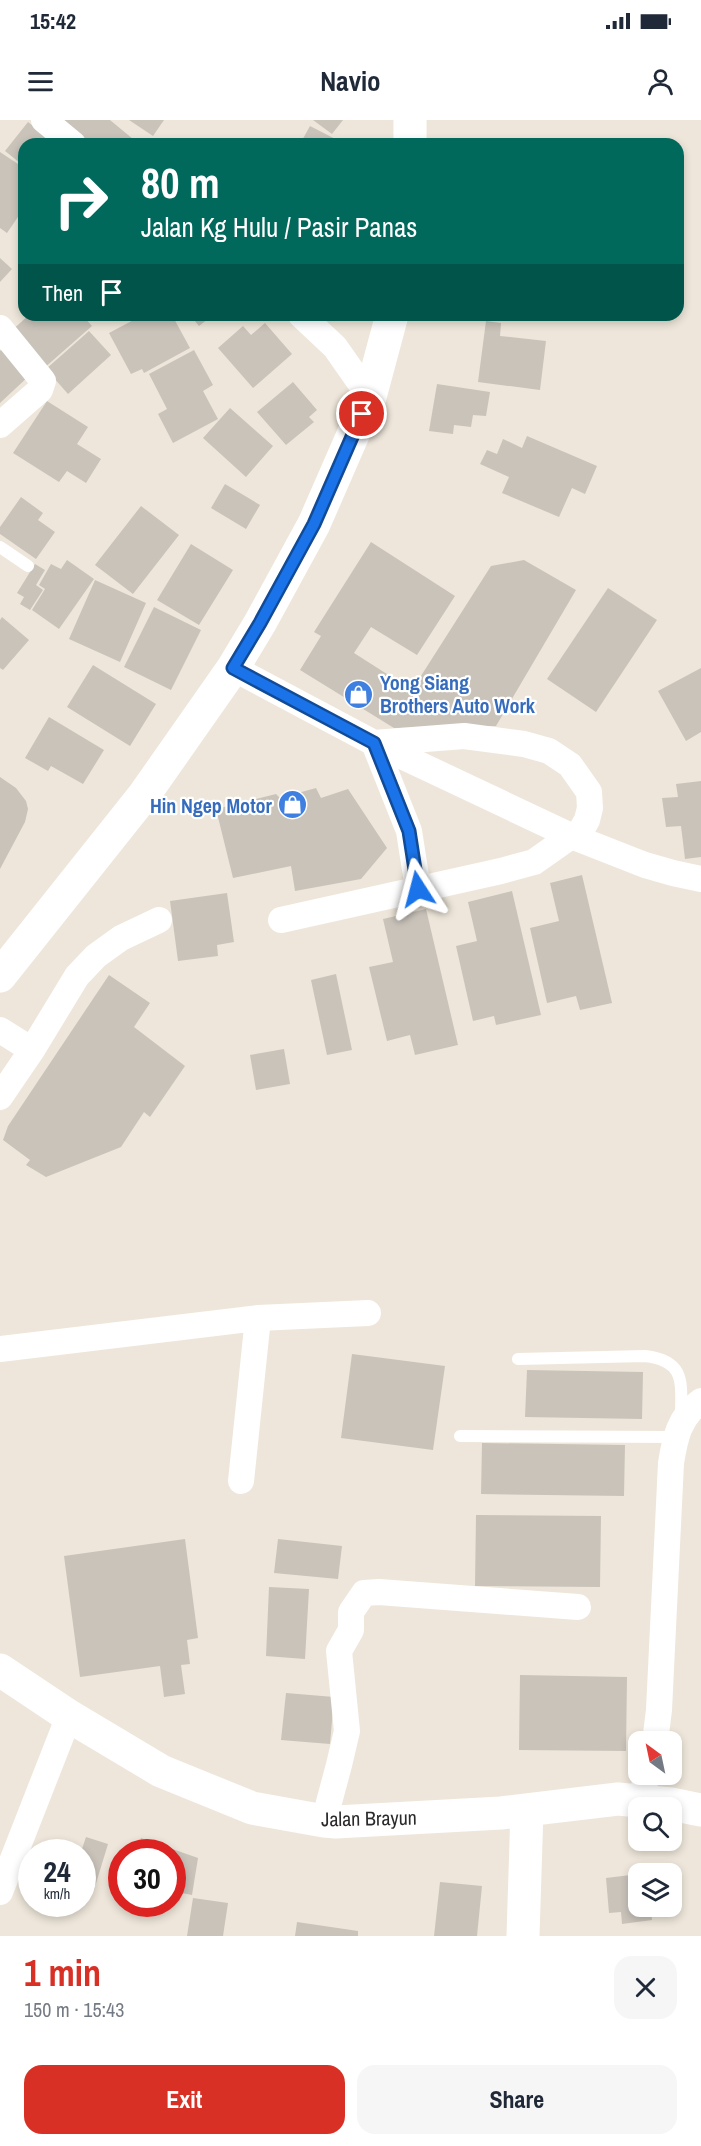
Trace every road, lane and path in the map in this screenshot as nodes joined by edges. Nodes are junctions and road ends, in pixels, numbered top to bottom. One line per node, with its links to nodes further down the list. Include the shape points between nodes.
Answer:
1 (44, 120): 3 (street)
2 (410, 120): 4 (main road)
3 (66, 138)
4 (410, 138)
5 (307, 321): 8 (street, via 335,347)
6 (390, 321): 8 (main road)
7 (0, 328): 9 (street, via 43,384)
8 (370, 397): 12 (main road, via 314,524)
9 (0, 425)
10 (0, 547): 11 (lane)
11 (28, 566)
12 (233, 668): 13 (street); 19 (main road, via 144,795)
13 (374, 743): 14 (street); 14 (street, via 464,736 549,751 570,765 589,792 587,820 579,834); 16 (street, via 409,831)
14 (571, 836): 15 (street, via 645,865); 16 (street, via 534,862)
15 (701, 879)
16 (418, 889): 18 (street)
17 (159, 920): 21 (street, via 121,938 96,956 77,976)
18 (281, 920)
19 (0, 976)
20 (0, 1030): 21 (street)
21 (32, 1050): 22 (street)
22 (0, 1097)
23 (368, 1313): 24 (street)
24 (258, 1318): 25 (street); 30 (street)
25 (0, 1349)
26 (518, 1359): 28 (lane, via 662,1358 678,1374)
27 (701, 1401): 28 (street)
28 (678, 1430): 29 (lane); 34 (street, via 671,1463)
29 (460, 1436)
30 (241, 1481)
31 (578, 1606): 38 (street, via 364,1593 351,1612 351,1630 339,1651 346,1731)
32 (0, 1670): 33 (main road, Jalan Brayun)
33 (69, 1716): 38 (main road, Jalan Brayun, via 161,1771 202,1789 252,1808); 39 (street)
34 (656, 1731)
35 (644, 1787): 36 (main road, Jalan Brayun, via 618,1799); 37 (main road, Jalan Brayun)
36 (527, 1810): 38 (main road, Jalan Brayun); 40 (main road)
37 (701, 1810)
38 (324, 1821)
39 (0, 1892)
40 (523, 1936)

